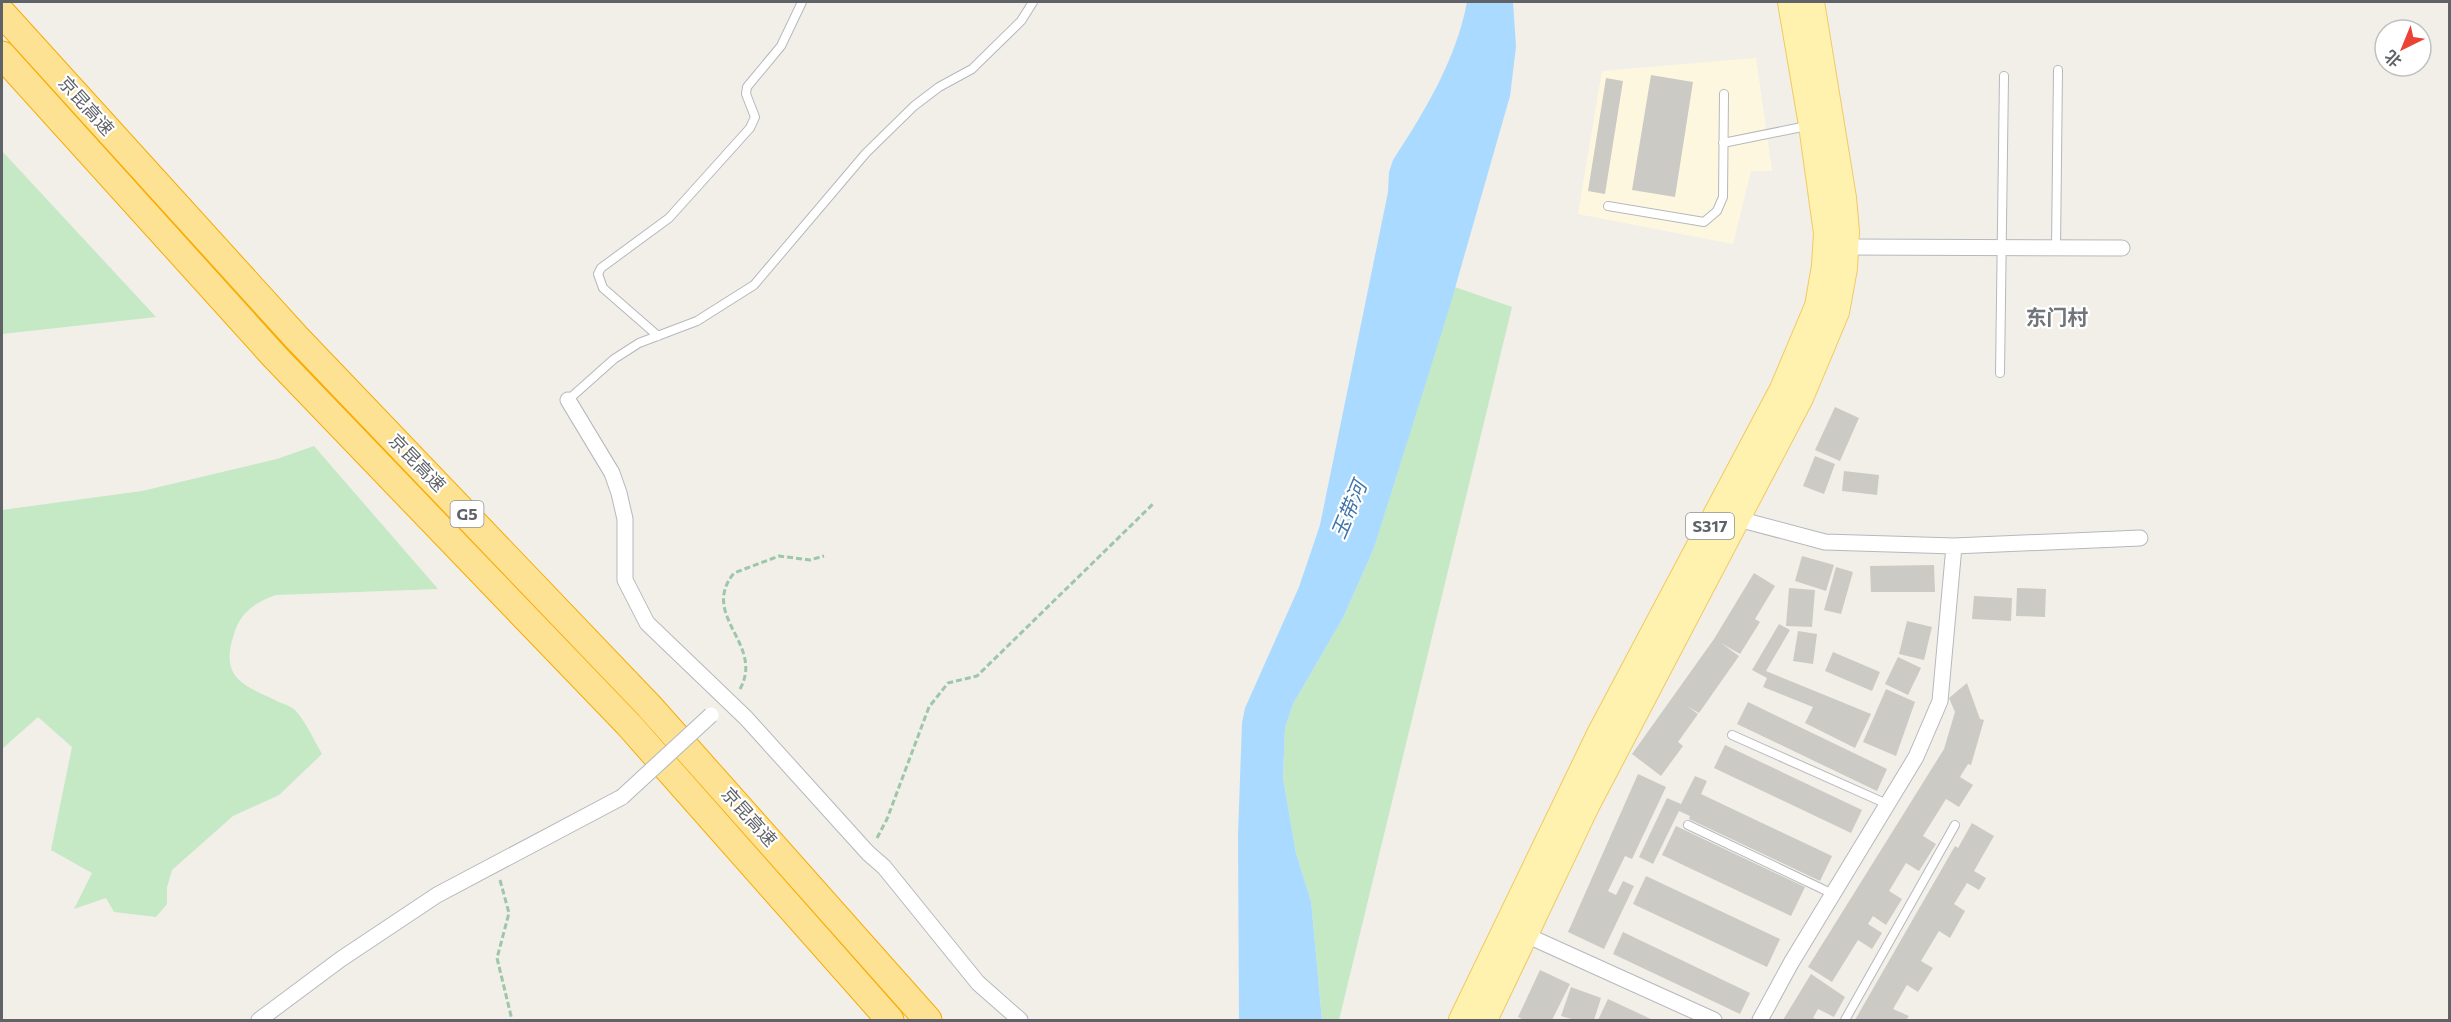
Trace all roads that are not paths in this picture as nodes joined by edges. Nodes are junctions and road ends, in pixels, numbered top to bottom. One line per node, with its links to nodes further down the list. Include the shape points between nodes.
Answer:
1 (802, 2): 17 (lane, via 781,46 747,87 755,117 750,129 669,218 605,263 598,274 603,288)
2 (1033, 2): 17 (lane, via 1021,21 972,69 914,106 866,153 754,285 697,321)
3 (1790, 2): 10 (main road, S317)
4 (1812, 2): 13 (main road, S317, via 1844,198)
5 (2, 13): 32 (highway, 京昆高速 / G5, via 296,337 649,706)
6 (2, 55): 31 (highway, 京昆高速 / G5, via 275,357 629,725)
7 (2058, 70): 15 (lane)
8 (2004, 76): 14 (lane)
9 (1724, 94): 11 (lane)
10 (1811, 125): 11 (lane); 34 (main road, S317, via 1826,232 1821,290 1811,323 1761,431 1572,788)
11 (1723, 143): 12 (lane, via 1723,197 1717,211 1704,222)
12 (1608, 206)
13 (1846, 247): 14 (street); 20 (main road, S317, via 1842,294 1831,331)
14 (2001, 248): 15 (street); 18 (lane)
15 (2056, 248): 16 (street)
16 (2121, 248)
17 (658, 336): 19 (lane, via 614,359)
18 (2000, 373)
19 (568, 400): 23 (street, via 612,473 619,493 625,519 625,580 636,606 666,644)
20 (1738, 519): 22 (street, via 1825,542); 29 (main road, S317, via 1603,774)
21 (2140, 538): 22 (street)
22 (1954, 546): 25 (street, via 1940,701 1926,738)
23 (728, 701): 30 (street, bridge, via 622,797 437,895); 33 (street, via 884,867 978,983)
24 (1732, 735): 25 (lane)
25 (1887, 804): 28 (street)
26 (1688, 825): 28 (lane)
27 (1955, 825): 38 (lane)
28 (1833, 894): 37 (street)
29 (1526, 935): 35 (main road, S317); 36 (street)
30 (259, 1020)
31 (890, 1020)
32 (928, 1020)
33 (1020, 1020)
34 (1461, 1020)
35 (1485, 1020)
36 (1714, 1020)
37 (1760, 1020)
38 (1845, 1020)

